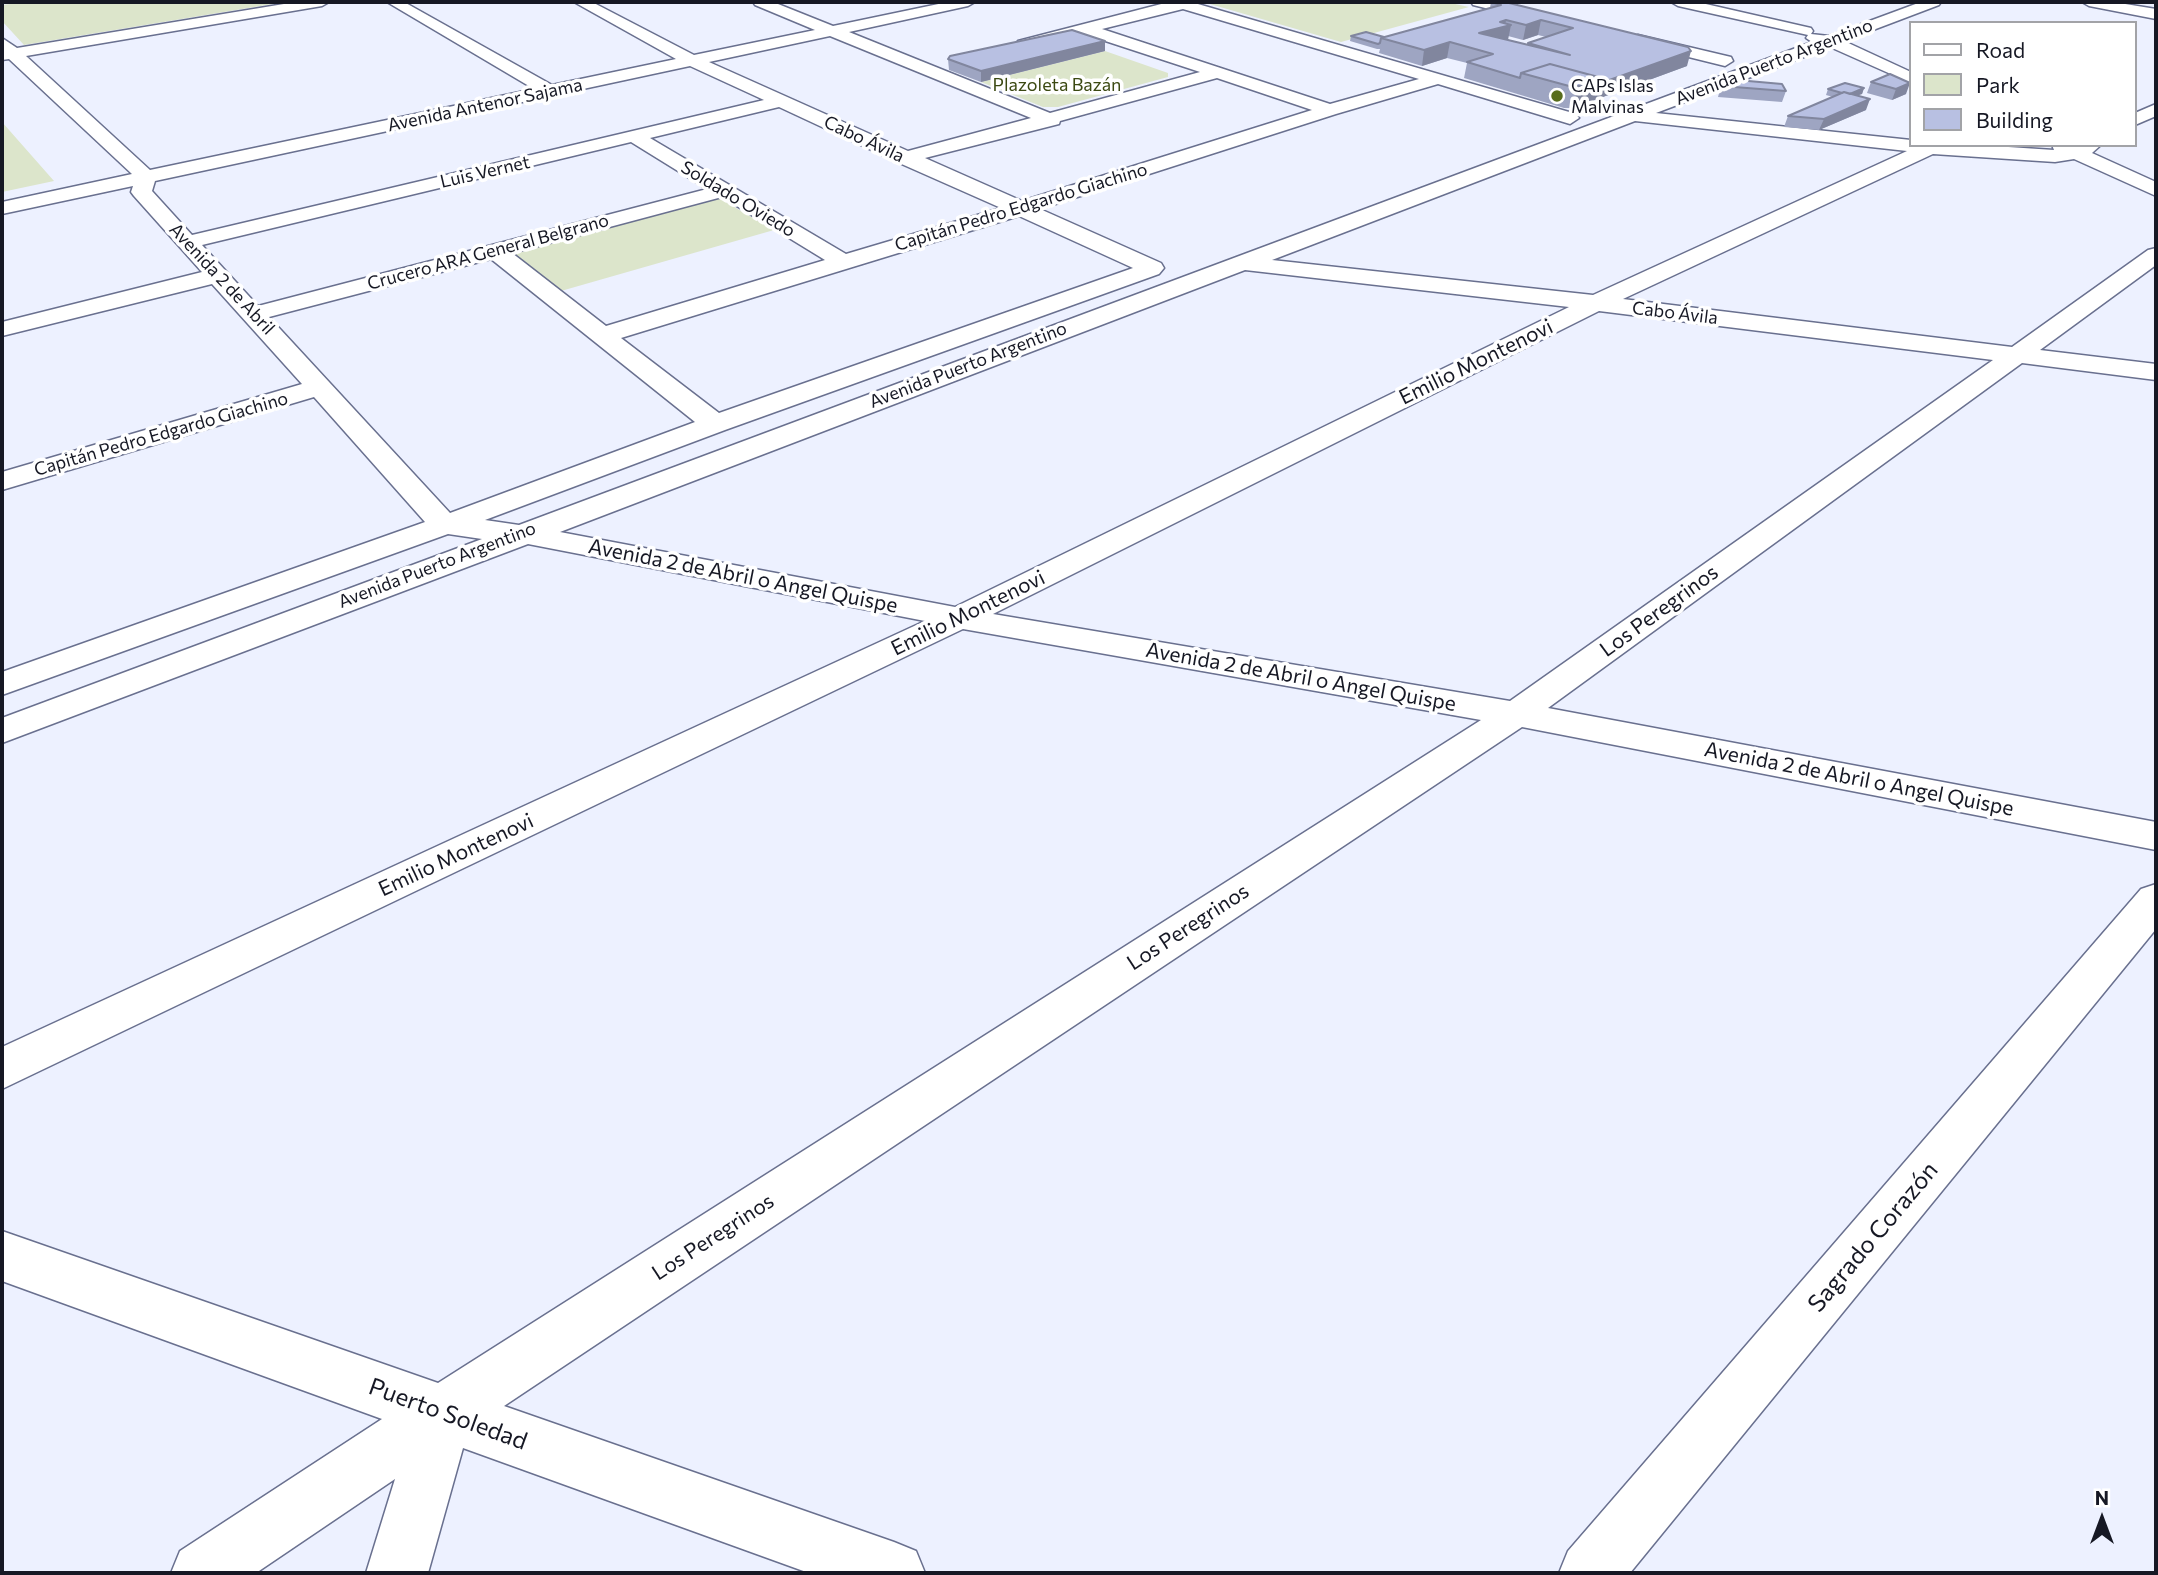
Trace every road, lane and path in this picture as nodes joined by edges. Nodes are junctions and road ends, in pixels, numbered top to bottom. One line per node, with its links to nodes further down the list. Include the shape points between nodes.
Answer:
1 (322, 2): 23 (street)
2 (394, 2): 31 (street)
3 (581, 2): 24 (street, Cabo Ávila)
4 (760, 2): 18 (street)
5 (967, 2): 18 (street, Avenida Antenor Sajama)
6 (1478, 2): 15 (street)
7 (1678, 2): 19 (street)
8 (1887, 2): 19 (street, Avenida Puerto Argentino)
9 (1934, 2): 21 (street, Avenida Puerto Argentino)
10 (2089, 2): 13 (street)
11 (2151, 2): 13 (street)
12 (1180, 3): 17 (street); 29 (street)
13 (2133, 10): 14 (street); 16 (street)
14 (2156, 14)
15 (1556, 20)
16 (2109, 21)
17 (1085, 29): 22 (street); 28 (street)
18 (832, 31): 24 (street, Avenida Antenor Sajama); 27 (street)
19 (1800, 33): 21 (street); 25 (street, Avenida Puerto Argentino)
20 (1621, 36): 25 (street)
21 (1830, 41): 30 (street); 36 (street, Avenida Puerto Argentino)
22 (1004, 49)
23 (6, 59): 46 (street)
24 (692, 61): 31 (street, Avenida Antenor Sajama); 32 (street, Cabo Ávila)
25 (1725, 61): 35 (street, Avenida Puerto Argentino)
26 (951, 62): 27 (street)
27 (924, 68): 37 (street)
28 (1217, 73): 34 (street); 37 (street)
29 (1438, 79): 34 (street, Capitán Pedro Edgardo Giachino); 35 (street)
30 (1910, 79)
31 (549, 91): 46 (street, Avenida Antenor Sajama)
32 (781, 101): 39 (street, Luis Vernet); 44 (street, Cabo Ávila)
33 (2156, 109): 38 (street)
34 (1330, 110): 52 (street, Capitán Pedro Edgardo Giachino)
35 (1581, 114): 36 (street); 50 (street, Avenida Puerto Argentino)
36 (1629, 117): 40 (street); 58 (street, Avenida Puerto Argentino)
37 (1052, 120): 44 (street)
38 (2137, 120)
39 (634, 136): 49 (street, Soldado Oviedo); 53 (street, Luis Vernet)
40 (1910, 146)
41 (1920, 147): 42 (street)
42 (1930, 148): 43 (street, via 2055,156); 60 (street, Emilio Montenovi)
43 (2076, 148): 48 (street)
44 (904, 158): 52 (street, Cabo Ávila)
45 (96, 165): 47 (street)
46 (146, 177): 47 (street, Avenida Antenor Sajama); 53 (street, Avenida 2 de Abril, via 141,192)
47 (114, 184): 51 (street, Avenida Antenor Sajama)
48 (2156, 190)
49 (722, 191): 54 (street, Crucero ARA General Belgrano); 56 (street, Soldado Oviedo)
50 (1324, 207)
51 (2, 208)
52 (1022, 208): 56 (street, Capitán Pedro Edgardo Giachino); 57 (street, Cabo Ávila)
53 (189, 242): 59 (street, Avenida 2 de Abril)
54 (494, 250): 61 (street, Crucero ARA General Belgrano); 63 (street)
55 (2156, 255): 64 (street, Los Peregrinos)
56 (842, 261): 63 (street, Capitán Pedro Edgardo Giachino)
57 (1174, 261): 58 (street, Cabo Ávila); 67 (street, Avenida Puerto Argentino)
58 (1241, 262): 60 (street, Cabo Ávila); 70 (street, Avenida Puerto Argentino)
59 (218, 275): 61 (street, Avenida 2 de Abril); 62 (street)
60 (1596, 303): 64 (street, Cabo Ávila); 71 (street, Emilio Montenovi)
61 (254, 314): 66 (street, Avenida 2 de Abril)
62 (2, 329)
63 (604, 335): 67 (street)
64 (2017, 355): 65 (street, Cabo Ávila); 73 (street, Los Peregrinos)
65 (2156, 372)
66 (321, 387): 68 (street, Capitán Pedro Edgardo Giachino); 69 (street, Avenida 2 de Abril)
67 (715, 424): 69 (street, Avenida Puerto Argentino)
68 (2, 481)
69 (445, 525): 70 (street, Avenida 2 de Abril o Angel Quispe); 72 (street, Avenida Puerto Argentino)
70 (520, 534): 71 (street, Avenida 2 de Abril o Angel Quispe); 74 (street, Avenida Puerto Argentino)
71 (959, 618): 73 (street, Avenida 2 de Abril o Angel Quispe); 77 (street, Emilio Montenovi)
72 (2, 684)
73 (1516, 714): 75 (street, Avenida 2 de Abril o Angel Quispe); 79 (street, Los Peregrinos)
74 (2, 731)
75 (2156, 836)
76 (2156, 900): 83 (street, Sagrado Corazón)
77 (2, 1069)
78 (2, 1256): 79 (street, Puerto Soledad)
79 (444, 1412): 80 (street, Los Peregrinos); 81 (street); 82 (street, Puerto Soledad)
80 (202, 1573)
81 (397, 1573)
82 (894, 1573)
83 (1590, 1573)

